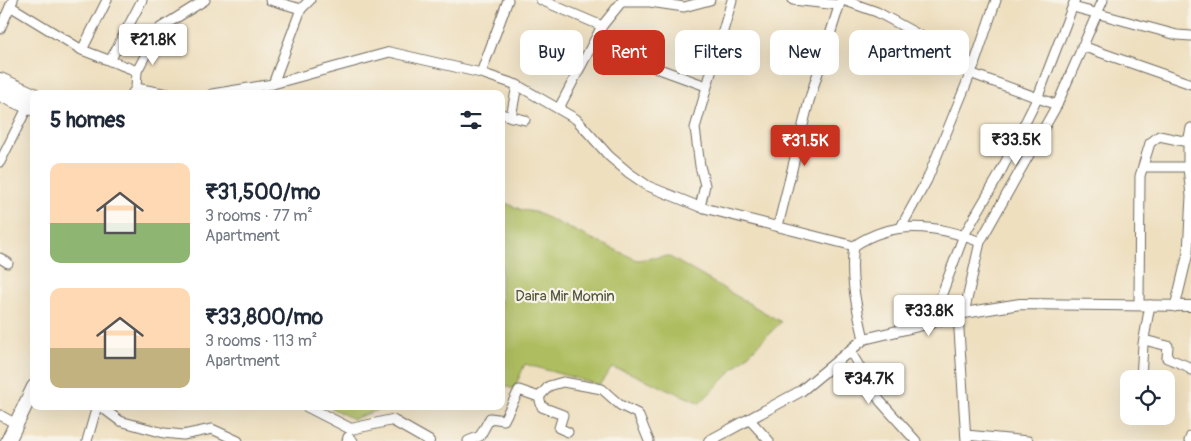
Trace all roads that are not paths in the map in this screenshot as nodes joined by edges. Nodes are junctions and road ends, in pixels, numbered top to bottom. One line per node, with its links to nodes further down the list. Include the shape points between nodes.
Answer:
1 (107, 0): 25 (street)
2 (142, 0): 26 (street)
3 (205, 0): 28 (street, via 160,28)
4 (270, 0): 17 (street)
5 (310, 0): 17 (street)
6 (508, 0): 30 (street)
7 (541, 0): 19 (street)
8 (710, 0): 13 (street, via 684,7)
9 (732, 0): 35 (street)
10 (793, 0): 15 (street)
11 (996, 0): 27 (street)
12 (1103, 0): 18 (street)
13 (623, 1): 19 (street)
14 (11, 2): 20 (street); 25 (street)
15 (841, 2): 27 (street, via 877,12); 54 (street, via 809,101)
16 (1074, 4): 18 (street); 39 (street)
17 (301, 9): 32 (street)
18 (1096, 13): 22 (street); 24 (street)
19 (602, 26): 21 (street)
20 (0, 29)
21 (600, 30)
22 (1191, 36)
23 (593, 45): 44 (street)
24 (1082, 46): 33 (street); 42 (street)
25 (82, 50): 26 (street)
26 (110, 60): 28 (street)
27 (972, 69): 39 (street); 55 (street, via 927,180)
28 (137, 71): 36 (street)
29 (665, 71): 35 (street)
30 (481, 73): 32 (street, via 390,52); 34 (street)
31 (0, 80): 40 (highway)
32 (273, 84): 37 (street)
33 (1191, 84)
34 (517, 85): 44 (street); 46 (street)
35 (706, 86): 53 (street, via 695,128 705,185)
36 (134, 90)
37 (236, 90)
38 (0, 94): 41 (highway)
39 (1037, 98): 42 (street); 56 (street, via 998,177)
40 (30, 102)
41 (30, 102)
42 (1057, 105): 57 (street)
43 (30, 107): 50 (street)
44 (559, 108): 53 (street, via 576,119 628,173 648,186)
45 (505, 115): 46 (street)
46 (511, 117): 47 (street)
47 (525, 120)
48 (1191, 128): 49 (street)
49 (1188, 142): 51 (street, via 1156,136 1150,143); 52 (street)
50 (0, 162)
51 (1143, 167): 52 (street); 59 (street, via 1139,186)
52 (1188, 167): 62 (street, via 1191,196 1188,259)
53 (700, 207): 54 (street)
54 (778, 226): 58 (street)
55 (901, 227): 56 (street, via 952,230); 58 (street, via 868,236)
56 (964, 235): 57 (street); 64 (street)
57 (980, 242): 63 (street)
58 (854, 246): 65 (street, via 855,296)
59 (1139, 305): 60 (street); 63 (street, via 1020,304)
60 (1150, 305): 62 (street); 66 (street)
61 (1191, 306): 62 (street)
62 (1175, 307)
63 (961, 314): 64 (street); 81 (street)
64 (931, 324): 65 (street)
65 (864, 339): 67 (street)
66 (1144, 340): 68 (street); 69 (street, via 1168,346 1167,358)
67 (850, 351): 76 (street, via 801,391); 90 (street, via 880,402)
68 (1142, 370)
69 (1191, 370)
70 (30, 395): 77 (highway)
71 (539, 397): 78 (street, via 542,407 562,415 559,428); 86 (street, via 519,390 504,420 490,418 480,436); 87 (street, via 549,386 563,382 602,389 620,405 638,414)
72 (98, 410): 83 (street)
73 (105, 410): 84 (street, via 120,421 164,433 183,435 212,429)
74 (313, 410): 80 (street, via 336,423)
75 (0, 415): 77 (street)
76 (749, 419): 88 (street); 89 (street)
77 (16, 424): 82 (highway)
78 (568, 432)
79 (1191, 436): 92 (street)
80 (350, 437): 85 (street, via 392,420)
81 (966, 438): 91 (street)
82 (8, 441)
83 (87, 441)
84 (238, 441)
85 (429, 441)
86 (468, 441)
87 (649, 441)
88 (711, 441)
89 (769, 441)
90 (916, 441)
91 (1028, 441)
92 (1189, 441)

